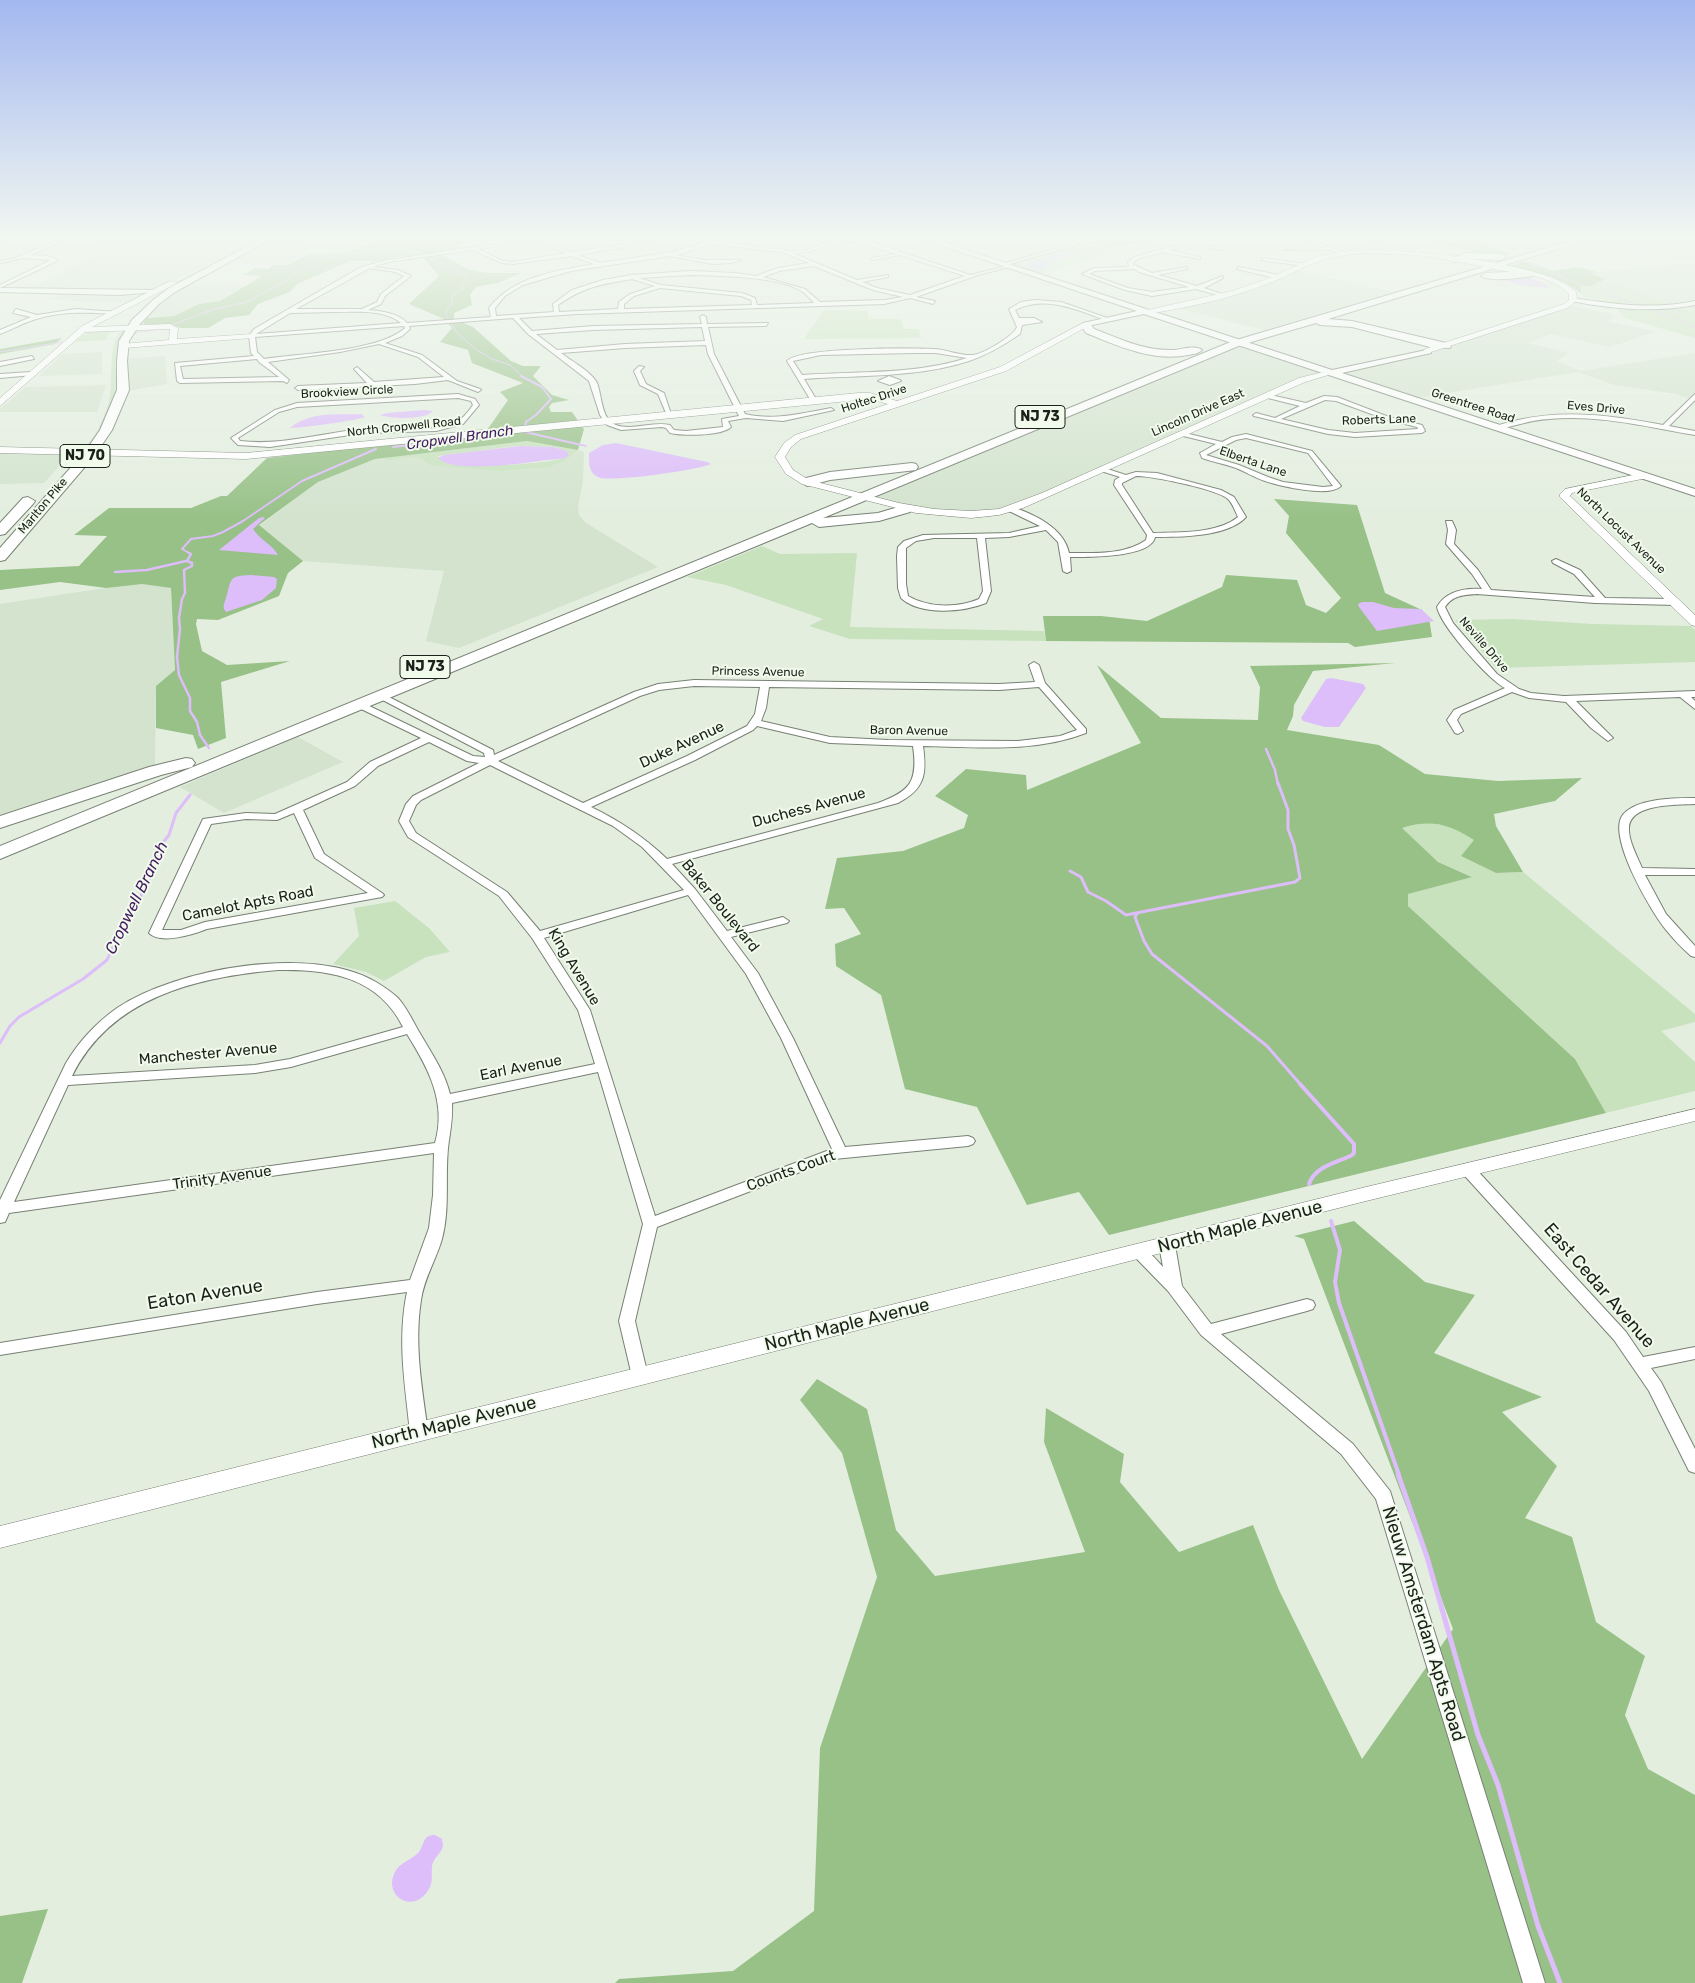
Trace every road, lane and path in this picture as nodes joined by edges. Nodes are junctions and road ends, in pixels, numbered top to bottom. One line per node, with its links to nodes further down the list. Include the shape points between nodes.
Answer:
1 (80, 333): 40 (street)
2 (109, 333): 3 (street)
3 (114, 333)
4 (129, 333): 27 (highway, Marlton Pike / NJ 70)
5 (174, 333): 23 (street)
6 (253, 333): 21 (street)
7 (297, 333): 21 (street)
8 (405, 333): 25 (street)
9 (530, 333): 10 (street); 31 (street)
10 (536, 333)
11 (705, 333): 26 (street)
12 (1018, 333): 32 (street)
13 (1068, 333): 53 (street, Holtec Drive, via 1004,369)
14 (1089, 333): 15 (highway)
15 (1095, 333): 29 (highway, via 1157,354)
16 (1205, 333): 24 (main road, Greentree Road)
17 (1265, 333): 24 (highway, NJ 73)
18 (1268, 333): 24 (highway, NJ 73)
19 (1382, 333): 22 (highway)
20 (1486, 333): 28 (street, Lincoln Drive East)
21 (252, 336): 23 (street); 34 (street, via 254,353)
22 (1419, 341): 28 (highway); 30 (highway, via 1428,346)
23 (173, 342): 27 (street)
24 (1233, 342): 29 (highway, NJ 73); 39 (main road, Greentree Road); 82 (highway, NJ 73)
25 (380, 343): 34 (street); 43 (street, via 420,356)
26 (707, 343): 31 (street); 55 (street)
27 (125, 346): 73 (highway, Marlton Pike / NJ 70, via 123,390 110,422)
28 (1446, 346): 30 (street, Lincoln Drive East)
29 (1210, 348): 75 (highway, NJ 73)
30 (1428, 351): 39 (main road, Lincoln Drive East)
31 (556, 352): 60 (street, via 592,380)
32 (974, 357): 42 (street, via 938,368 888,375); 42 (street, via 922,351 786,357)
33 (32, 358): 35 (street)
34 (260, 359): 44 (street); 44 (street, via 177,364 180,381)
35 (0, 365): 36 (street)
36 (18, 366)
37 (641, 367): 57 (street, via 638,371 643,385 661,393)
38 (357, 369): 45 (street)
39 (1331, 373): 49 (street, Lincoln Drive East, via 1302,380); 62 (main road, Greentree Road)
40 (31, 374): 41 (street); 52 (street)
41 (0, 376)
42 (799, 377): 51 (street)
43 (450, 378): 45 (street); 47 (street)
44 (284, 379): 46 (street)
45 (372, 384): 46 (street)
46 (298, 388): 48 (street)
47 (478, 390)
48 (300, 396)
49 (1266, 396): 54 (street, Roberts Lane); 66 (street, Lincoln Drive East)
50 (1695, 396): 63 (street)
51 (813, 399): 53 (street, North Cropwell Road, via 870,396); 55 (street, North Cropwell Road)
52 (0, 402)
53 (898, 404): 79 (street, Holtec Drive, via 813,431 787,445 780,457 783,465 794,476)
54 (1305, 405): 61 (street, Roberts Lane); 61 (street, Roberts Lane, via 1324,398 1337,399 1387,418 1420,426 1422,431 1355,435)
55 (738, 406): 57 (street, North Cropwell Road); 59 (street)
56 (831, 410): 59 (street, via 793,418)
57 (669, 413): 60 (street, North Cropwell Road)
58 (1256, 415): 61 (street)
59 (744, 416): 60 (street, via 724,420 728,427 725,429 682,434 672,432 666,425 622,427 608,424)
60 (607, 419): 69 (street, North Cropwell Road)
61 (1276, 420)
62 (1496, 428): 63 (street, Eves Drive, via 1566,416 1607,418); 77 (main road, Greentree Road)
63 (1664, 428): 67 (street, Eves Drive)
64 (382, 430): 65 (street, Brookview Circle); 65 (street, Brookview Circle, via 438,429 457,425 466,420 476,403 458,396 297,405 277,411 234,438 238,443 248,445 275,445); 69 (street)
65 (373, 431): 69 (street, via 377,440)
66 (1181, 434): 70 (street, Elberta Lane); 76 (street, Lincoln Drive East)
67 (1695, 434)
68 (82, 440): 72 (highway, Marlton Pike / NJ 70)
69 (382, 442): 73 (street, North Cropwell Road, via 246,456)
70 (1223, 444): 70 (street, Elberta Lane, via 1246,436 1306,451 1314,456 1336,486 1323,489 1276,483 1203,456)
71 (0, 450): 72 (street, North Cropwell Road)
72 (73, 451): 73 (street, North Cropwell Road); 74 (highway, Marlton Pike / NJ 70)
73 (91, 452): 92 (highway, Marlton Pike / NJ 70)
74 (62, 463)
75 (920, 466): 79 (highway, via 830,476); 82 (highway, NJ 73)
76 (1104, 469): 78 (street); 84 (street, Lincoln Drive East)
77 (1643, 476): 81 (main road, Greentree Road); 97 (street, North Locust Avenue, via 1570,491 1565,497)
78 (1126, 477): 88 (street, via 1118,485); 88 (street, via 1142,474 1162,476 1219,492 1232,498 1242,517 1234,524 1191,534)
79 (807, 482): 82 (street, Holtec Drive)
80 (36, 492): 87 (highway, Marlton Pike)
81 (1695, 493)
82 (856, 496): 83 (street, Lincoln Drive East); 90 (highway, NJ 73); 100 (highway, NJ 73)
83 (905, 509): 84 (street, Lincoln Drive East, via 955,515); 90 (highway, via 888,516 802,526)
84 (1012, 509): 86 (street)
85 (1449, 523): 95 (street, via 1452,530 1450,544)
86 (1047, 527): 89 (street, via 1016,534); 91 (street, via 1062,541)
87 (0, 531)
88 (1151, 535): 91 (street, via 1152,539 1145,545 1107,554)
89 (981, 536): 89 (street, via 987,591 982,601 964,607 931,606 905,598 901,581 901,550 904,544 928,537)
90 (765, 537): 106 (highway, NJ 73)
91 (1064, 555): 94 (street)
92 (0, 557)
93 (1556, 561): 96 (street, via 1577,572)
94 (1067, 570)
95 (1488, 591): 96 (street, Neville Drive); 103 (street, Neville Drive, via 1454,595 1445,600 1442,611 1484,667)
96 (1602, 600): 97 (street, Neville Drive)
97 (1675, 602): 98 (street, North Locust Avenue)
98 (1694, 620)
99 (1034, 665): 101 (street)
100 (426, 667): 108 (highway, via 423,673 367,696); 116 (highway, NJ 73)
101 (1041, 684): 102 (street, Princess Avenue, via 999,687); 115 (street, Baron Avenue, via 1083,731 1064,738 1008,745)
102 (765, 685): 110 (street, via 761,714); 117 (street, Princess Avenue, via 694,683 658,687)
103 (1510, 689): 107 (street, Neville Drive, via 1534,696); 112 (street, via 1457,712 1452,720)
104 (1682, 694): 105 (street, Neville Drive); 107 (street, Neville Drive); 109 (street)
105 (1695, 694)
106 (380, 696): 108 (highway, NJ 73); 111 (street, Baker Boulevard)
107 (1569, 699): 114 (street)
108 (360, 705): 113 (street, Baker Boulevard); 123 (highway, NJ 73)
109 (1695, 706)
110 (755, 724): 115 (street, Baron Avenue, via 836,741); 119 (street, Duke Avenue, via 736,736)
111 (443, 728): 113 (street, Camelot Apts Road); 117 (street, Baker Boulevard, via 489,752)
112 (1458, 731)
113 (426, 737): 117 (street, Baker Boulevard, via 471,759); 120 (street, Camelot Apts Road, via 374,764 351,784)
114 (1608, 738)
115 (918, 744): 124 (street, Duchess Avenue, via 920,777 914,788 902,798)
116 (202, 759): 121 (highway, via 155,771); 122 (highway, NJ 73)
117 (490, 761): 119 (street, Baker Boulevard); 130 (street, King Avenue, via 416,798 404,821 412,835 503,894)
118 (1695, 801): 125 (street, via 1650,805 1628,815 1623,832)
119 (583, 807): 124 (street, Baker Boulevard, via 628,831)
120 (297, 809): 120 (street, Camelot Apts Road, via 277,817 246,816 207,822 155,933 182,934 205,926 378,895 319,856)
121 (0, 822)
122 (0, 841)
123 (0, 854)
124 (664, 863): 127 (street, Baker Boulevard)
125 (1638, 871): 126 (street); 131 (street, via 1662,918)
126 (1695, 872)
127 (691, 891): 129 (street, Baker Boulevard); 130 (street)
128 (783, 921): 129 (street)
129 (724, 935): 139 (street, Baker Boulevard, via 752,973 770,1005)
130 (537, 936): 133 (street, King Avenue, via 584,1010)
131 (1695, 953)
132 (411, 1029): 134 (street, Manchester Avenue, via 291,1063 255,1069); 134 (street, via 395,1002 354,976 321,968 280,966 238,971 194,979 152,994 125,1009 100,1028 80,1050); 135 (street, via 441,1084)
133 (603, 1067): 135 (street, Earl Avenue); 142 (street, King Avenue)
134 (64, 1081): 141 (street)
135 (444, 1100): 138 (street, via 445,1124)
136 (1695, 1114): 140 (street, North Maple Avenue)
137 (968, 1141): 139 (street, Counts Court)
138 (441, 1147): 141 (street, Trinity Avenue); 145 (street, via 437,1224)
139 (841, 1152): 142 (street, Counts Court)
140 (1470, 1171): 143 (street, North Maple Avenue); 151 (street, East Cedar Avenue)
141 (2, 1213)
142 (650, 1224): 152 (street, via 627,1321)
143 (1167, 1245): 144 (street, North Maple Avenue); 146 (street)
144 (1138, 1252): 146 (street, Nieuw Amsterdam Apts Road); 152 (street, North Maple Avenue)
145 (417, 1285): 149 (street, Eaton Avenue); 153 (street, via 410,1328)
146 (1174, 1287): 148 (street, Nieuw Amsterdam Apts Road)
147 (1307, 1305): 148 (street)
148 (1207, 1331): 156 (street, Nieuw Amsterdam Apts Road, via 1347,1450 1384,1496)
149 (0, 1349)
150 (1695, 1353): 151 (street)
151 (1641, 1364): 154 (street, East Cedar Avenue)
152 (640, 1376): 153 (street, North Maple Avenue)
153 (419, 1432): 155 (street, North Maple Avenue)
154 (1695, 1466)
155 (0, 1537)
156 (1534, 1983)

